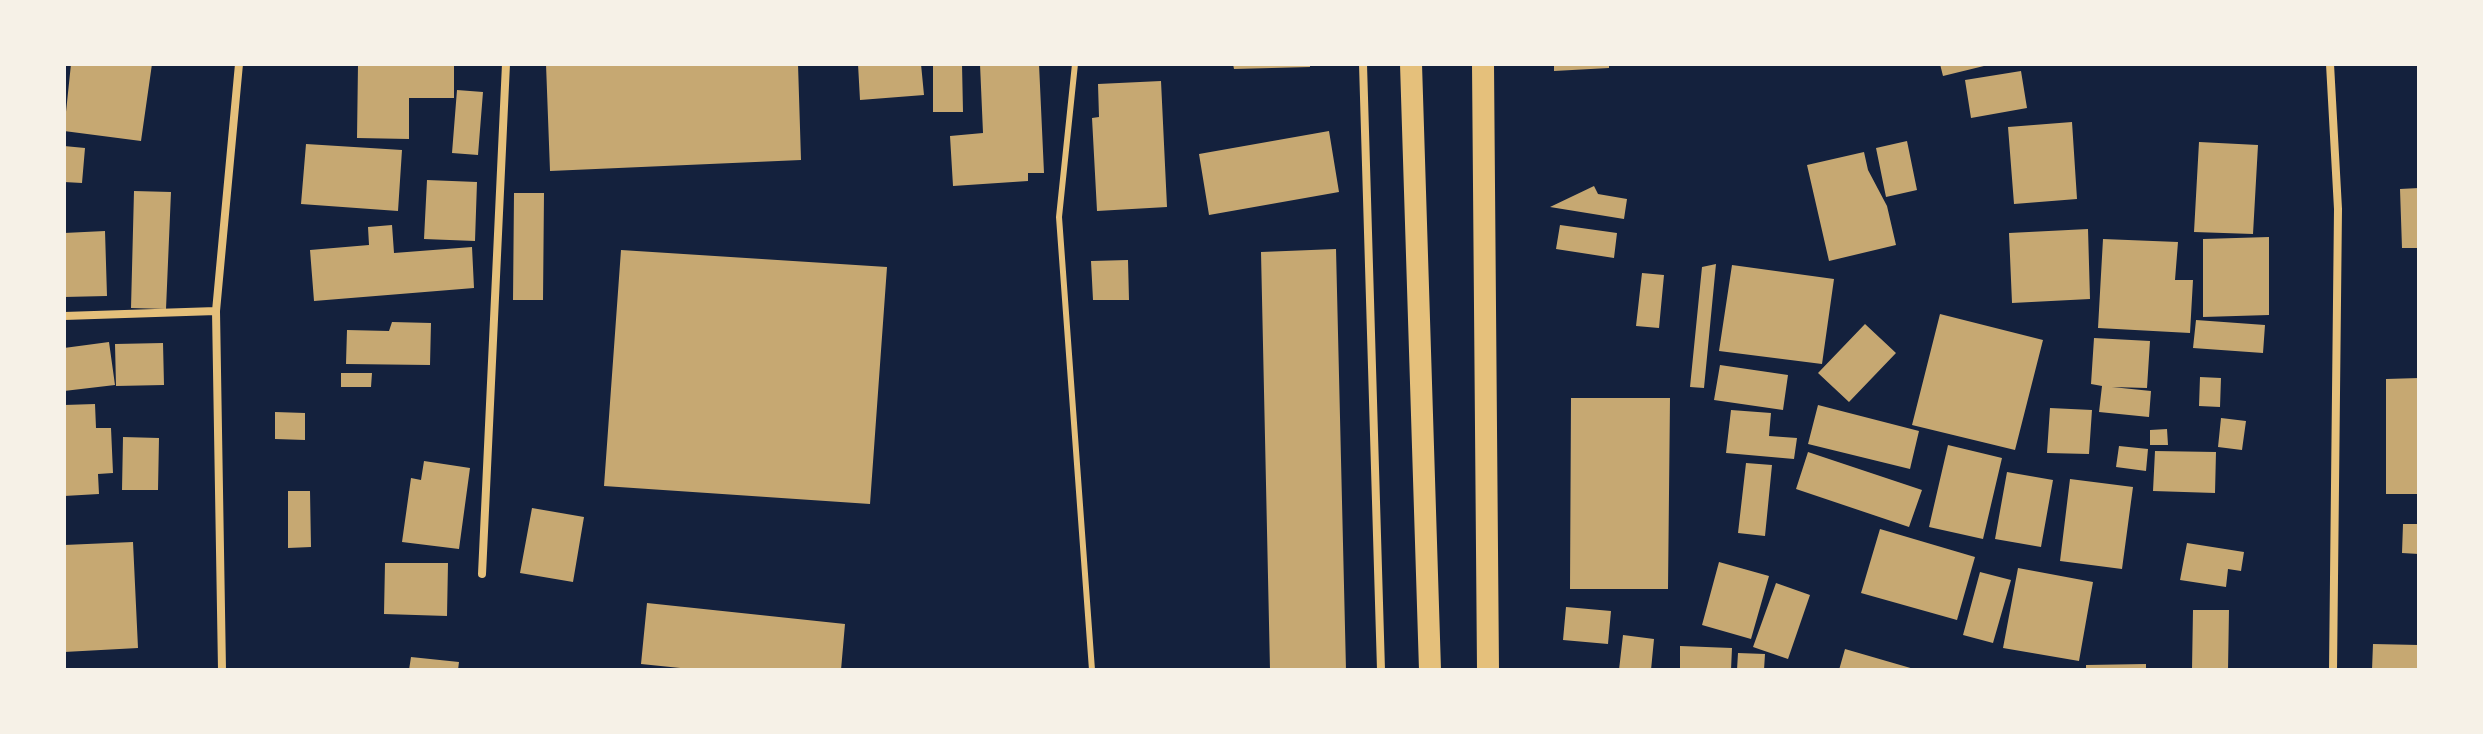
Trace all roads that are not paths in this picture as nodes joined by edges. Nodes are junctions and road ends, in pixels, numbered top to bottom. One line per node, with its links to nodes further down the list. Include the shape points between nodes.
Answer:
1 (239, 64): 8 (street)
2 (506, 64): 10 (street)
3 (1075, 64): 12 (lane, via 1059,217)
4 (1363, 64): 13 (street)
5 (1411, 64): 14 (highway)
6 (1483, 64): 15 (highway)
7 (2330, 64): 16 (street, via 2338,209)
8 (216, 311): 9 (street); 11 (street)
9 (64, 316)
10 (482, 574)
11 (222, 670)
12 (1092, 670)
13 (1381, 670)
14 (1430, 670)
15 (1488, 670)
16 (2333, 670)

